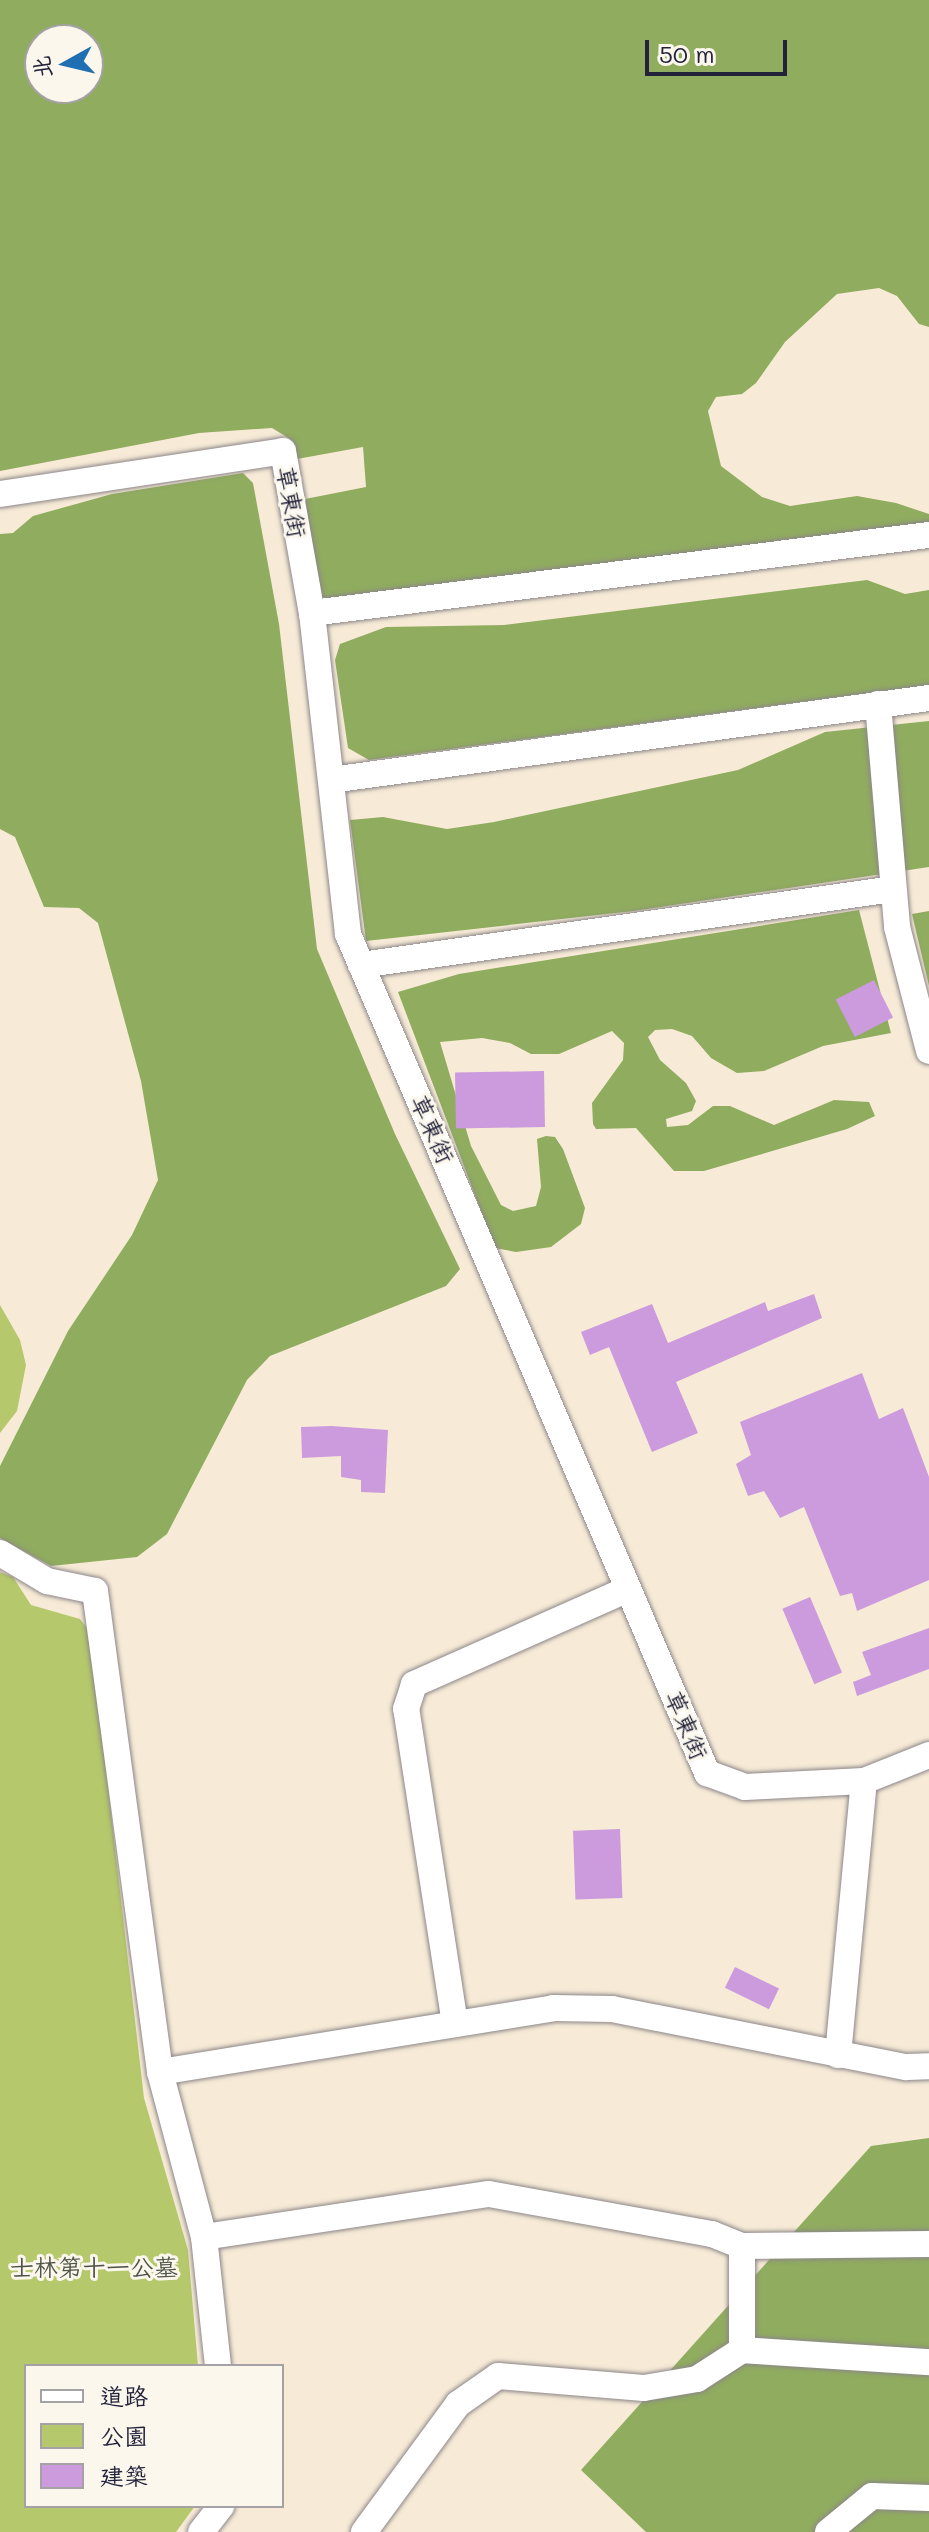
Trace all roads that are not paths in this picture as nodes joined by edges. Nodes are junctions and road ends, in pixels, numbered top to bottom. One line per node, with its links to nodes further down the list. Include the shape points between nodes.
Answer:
1 (0, 494): 3 (street, 草東街, via 283,451)
2 (929, 535): 3 (street)
3 (312, 613): 6 (street, 草東街)
4 (929, 698): 5 (street)
5 (878, 704): 6 (street); 7 (street)
6 (331, 780): 8 (street, 草東街, via 348,934)
7 (893, 889): 8 (street); 9 (street, via 897,927)
8 (361, 965): 11 (street, 草東街)
9 (929, 1051)
10 (0, 1553): 17 (street, via 47,1581 95,1591)
11 (628, 1589): 13 (street, 草東街, via 707,1773 745,1787); 14 (street, via 414,1684 406,1709)
12 (929, 1755): 13 (street)
13 (864, 1781): 15 (street)
14 (455, 2024): 15 (street, via 553,2008 612,2009); 17 (street)
15 (838, 2055): 16 (street)
16 (929, 2066)
17 (160, 2072): 18 (street)
18 (204, 2237): 20 (street, via 489,2194 712,2234); 23 (street)
19 (929, 2244): 20 (street)
20 (742, 2246): 21 (street)
21 (742, 2350): 22 (street); 27 (street, via 697,2379 644,2388 498,2376 458,2404)
22 (929, 2362)
23 (218, 2364)
24 (929, 2498): 28 (street, via 872,2496)
25 (219, 2508): 26 (street)
26 (201, 2532)
27 (364, 2532)
28 (828, 2532)

